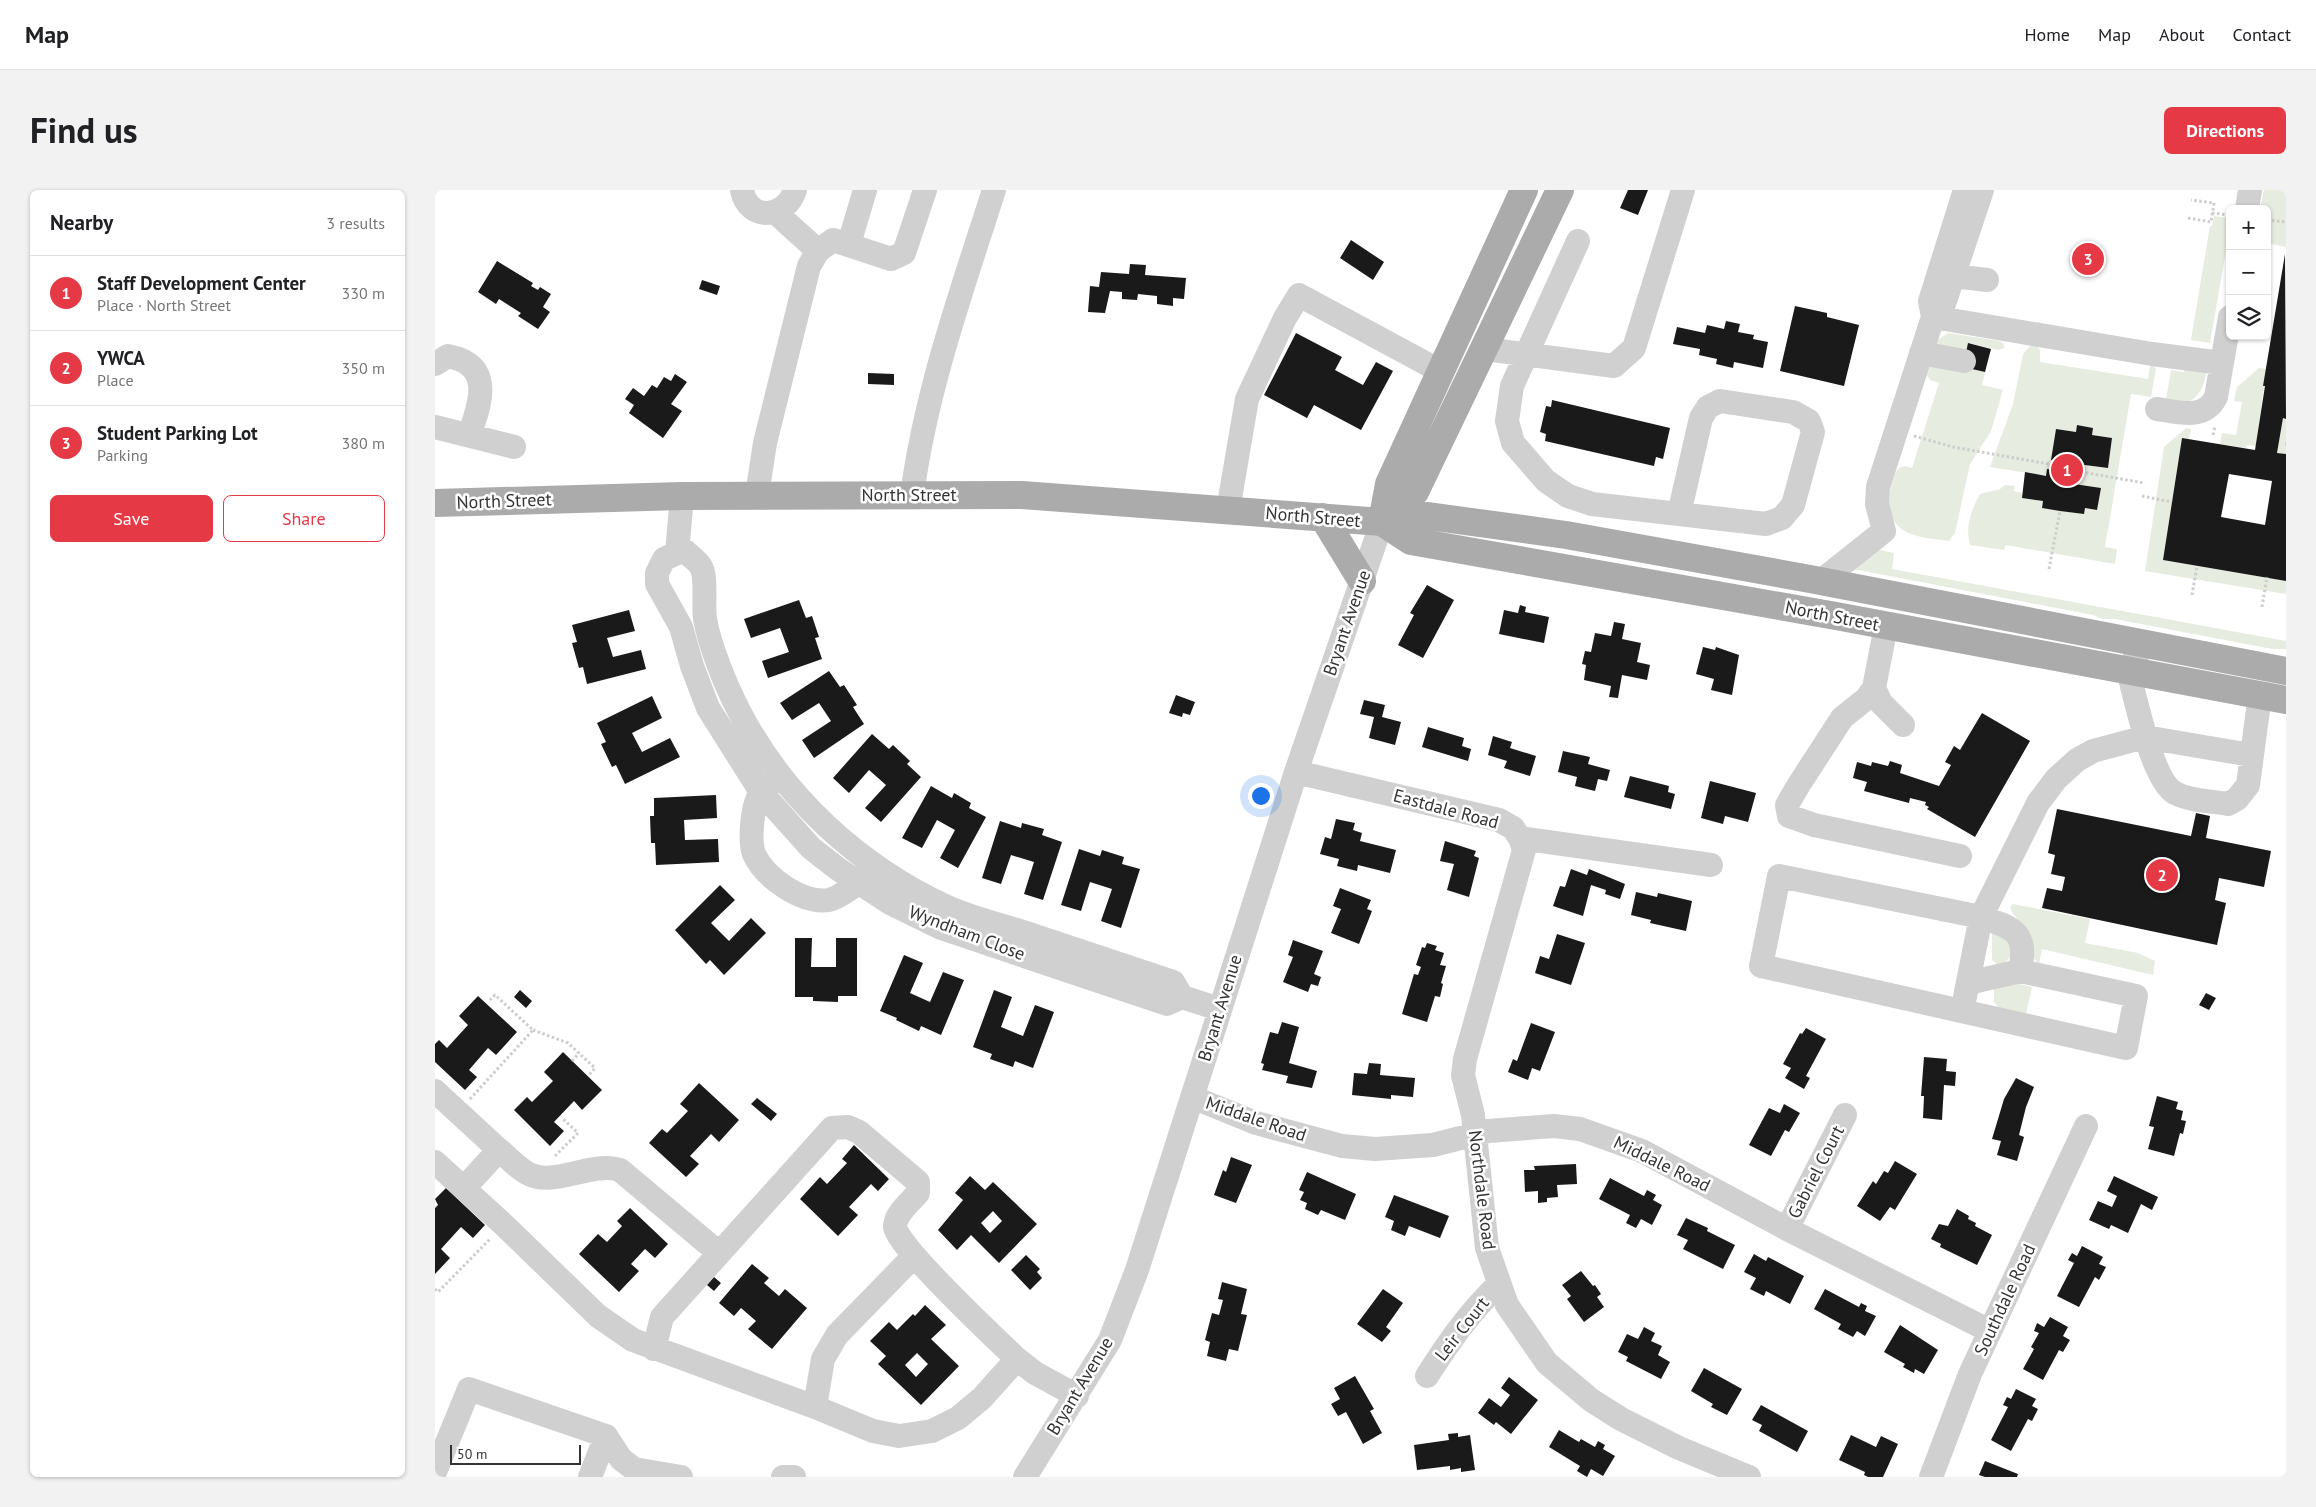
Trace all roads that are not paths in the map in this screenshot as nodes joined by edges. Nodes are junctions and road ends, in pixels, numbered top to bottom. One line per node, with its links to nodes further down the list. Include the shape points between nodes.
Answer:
1 (742, 190): 13 (street, via 754,209)
2 (795, 190): 13 (street, via 787,206)
3 (865, 190): 15 (street)
4 (925, 190): 15 (street, via 904,253 891,259)
5 (994, 190): 32 (street, via 931,391)
6 (1524, 190): 27 (main road, Bryant Avenue)
7 (1560, 190): 21 (main road, Bryant Avenue)
8 (1683, 190): 23 (street, via 1634,348 1614,366)
9 (1965, 190): 19 (street, via 1930,301)
10 (1982, 190): 17 (street)
11 (2250, 190): 12 (street)
12 (2248, 205)
13 (775, 212): 16 (street)
14 (1578, 242): 23 (street)
15 (849, 244): 16 (street, via 833,240)
16 (818, 251): 33 (street, via 806,275 765,443)
17 (1954, 276): 18 (street); 19 (street, via 1944,304)
18 (1987, 280)
19 (1933, 318): 22 (street); 25 (street)
20 (2226, 340): 25 (street)
21 (1485, 349): 23 (street); 39 (main road, Bryant Avenue, via 1415,492)
22 (1921, 353): 24 (street); 42 (street, via 1878,487 1877,504 1884,532)
23 (1525, 354): 37 (street, via 1512,386 1507,420 1513,444 1529,464 1567,496 1593,504)
24 (1964, 361)
25 (2222, 363): 28 (street, via 2216,397 2207,409 2191,414)
26 (435, 364): 30 (street, via 448,356 461,359 471,367 482,386 479,409)
27 (1440, 371): 36 (street, via 1299,295 1247,399); 39 (main road, Bryant Avenue, via 1389,484)
28 (2157, 409)
29 (435, 427): 30 (street)
30 (469, 436): 31 (street)
31 (514, 447)
32 (912, 494): 33 (main road, North Street); 36 (main road, North Street, via 1022,495)
33 (757, 495): 34 (main road, North Street)
34 (682, 496): 35 (main road, North Street); 40 (street)
35 (435, 503)
36 (1228, 510): 38 (main road, North Street)
37 (1679, 514): 37 (street, via 1766,524 1782,518 1793,505 1813,432 1809,421 1793,412 1720,401 1708,406 1701,418)
38 (1323, 517): 39 (main road, North Street); 41 (main road)
39 (1382, 522): 41 (street, Bryant Avenue); 42 (main road, North Street, via 1428,516 1566,535); 44 (main road, North Street, via 1411,541)
40 (677, 552): 43 (street, Wyndham Close, via 685,551 701,566); 45 (street, Wyndham Close, via 664,559 657,573 657,584)
41 (1362, 581): 54 (street, Bryant Avenue)
42 (1821, 581): 46 (main road, North Street)
43 (705, 621): 45 (street); 55 (street, Wyndham Close, via 739,711)
44 (1886, 626): 47 (main road, North Street); 49 (street)
45 (681, 627): 56 (street, Wyndham Close, via 708,708)
46 (2145, 644): 47 (street); 48 (main road, North Street)
47 (2127, 669): 50 (main road, North Street); 52 (street)
48 (2286, 671)
49 (1874, 688): 51 (street, via 1881,703); 58 (street, via 1867,698 1841,718 1797,786 1787,805 1789,816 1814,825)
50 (2273, 698): 53 (street)
51 (1903, 725)
52 (2145, 737): 53 (street); 53 (street, via 2170,790 2183,796 2228,804 2243,794 2248,785); 61 (street, via 2093,751 2060,774 2039,803)
53 (2251, 755)
54 (1296, 772): 57 (street, Eastdale Road, via 1499,820 1513,828); 65 (street, Bryant Avenue)
55 (780, 776): 56 (street); 62 (street, Wyndham Close, via 805,806 857,852 907,886)
56 (761, 792): 60 (street, Wyndham Close, via 811,848); 60 (street, via 752,818 754,854 773,878 799,895 829,900)
57 (1520, 838): 59 (street, Eastdale Road); 71 (street, Northdale Road, via 1524,850 1463,1075)
58 (1960, 856)
59 (1711, 865)
60 (859, 883): 62 (street, Wyndham Close, via 890,903)
61 (1981, 917): 63 (street, via 2008,926 2017,933 2023,953); 64 (street); 66 (street, via 1779,876 1775,894 1761,966)
62 (945, 918): 65 (street, Wyndham Close, via 1167,1004 1182,997)
63 (2020, 970): 64 (street); 66 (street, via 2136,996 2126,1048)
64 (1968, 983): 66 (street)
65 (1219, 1010): 68 (street, Bryant Avenue)
66 (1961, 1011)
67 (435, 1092): 72 (street)
68 (1192, 1097): 71 (street, Middale Road, via 1256,1123 1342,1146 1375,1149 1433,1145); 83 (street, Bryant Avenue, via 1127,1297 1109,1340)
69 (1845, 1115): 75 (street, Gabriel Court)
70 (2086, 1126): 79 (street, Southdale Road)
71 (1475, 1134): 75 (street, Middale Road, via 1554,1126 1581,1129 1642,1151); 78 (street, Northdale Road, via 1487,1248)
72 (499, 1150): 74 (street); 76 (street, via 529,1175 537,1177 605,1168 620,1170)
73 (435, 1162): 74 (street)
74 (464, 1188): 80 (street, via 598,1316 633,1340)
75 (1787, 1229): 79 (street, Middale Road)
76 (719, 1253): 77 (street, via 832,1128 848,1127 859,1132 918,1182 918,1193 895,1225 896,1232); 80 (street, via 662,1317)
77 (914, 1256): 81 (street); 84 (street, via 837,1336 823,1359)
78 (1499, 1284): 82 (street, Leir Court, via 1455,1331); 92 (street, Northdale Road, via 1507,1305 1547,1363 1591,1400 1629,1423)
79 (1990, 1331): 93 (street, Southdale Road)
80 (654, 1348): 84 (street)
81 (1017, 1359): 83 (street); 84 (street, via 976,1403 958,1418 932,1431 899,1436 873,1431)
82 (1427, 1376)
83 (1077, 1396): 91 (street, Bryant Avenue)
84 (815, 1407)
85 (606, 1436): 86 (street, via 469,1389); 87 (street); 88 (street, via 621,1459 634,1470)
86 (435, 1472)
87 (590, 1477)
88 (681, 1477)
89 (783, 1477): 90 (street)
90 (793, 1477)
91 (1025, 1477)
92 (1749, 1477)
93 (1931, 1477)

